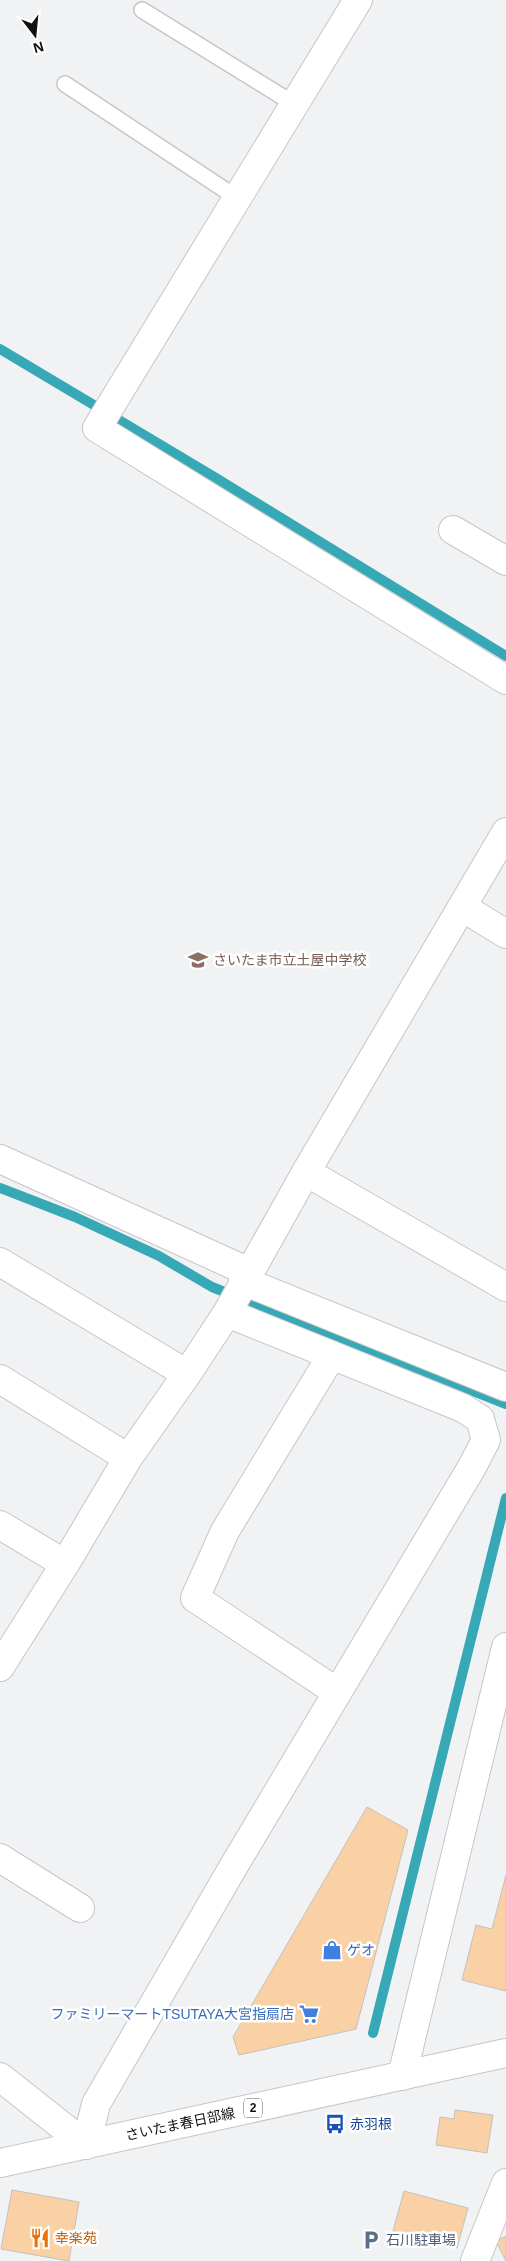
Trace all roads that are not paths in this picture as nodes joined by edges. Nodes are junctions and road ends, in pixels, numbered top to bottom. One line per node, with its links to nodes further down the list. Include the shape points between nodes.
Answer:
1 (358, 0): 4 (street)
2 (142, 10): 4 (lane)
3 (65, 84): 5 (lane)
4 (294, 104): 5 (street)
5 (237, 198): 8 (street, via 97,428)
6 (453, 530): 7 (street)
7 (506, 561)
8 (506, 680)
9 (506, 832): 10 (street)
10 (462, 907): 11 (street); 13 (street)
11 (506, 934)
12 (0, 1159): 15 (street)
13 (306, 1172): 15 (street); 16 (street)
14 (0, 1262): 19 (street)
15 (245, 1279): 17 (street); 21 (street)
16 (506, 1287)
17 (227, 1311): 18 (street); 19 (street)
18 (332, 1355): 27 (street, via 225,1531 195,1598); 27 (street, via 463,1408 480,1419 486,1440)
19 (187, 1374): 22 (street)
20 (0, 1379): 22 (street)
21 (506, 1387)
22 (128, 1458): 24 (street)
23 (0, 1525): 24 (street)
24 (65, 1564): 26 (street)
25 (506, 1647): 31 (street)
26 (0, 1666)
27 (337, 1692): 33 (street, via 96,2104)
28 (0, 1858): 29 (street)
29 (80, 1908)
30 (506, 2053): 31 (street, さいたま春日部線 / 2)
31 (402, 2076): 33 (street, さいたま春日部線 / 2)
32 (0, 2077): 33 (street)
33 (86, 2145): 34 (street, さいたま春日部線 / 2)
34 (0, 2163)
35 (506, 2184): 36 (street)
36 (476, 2261)

